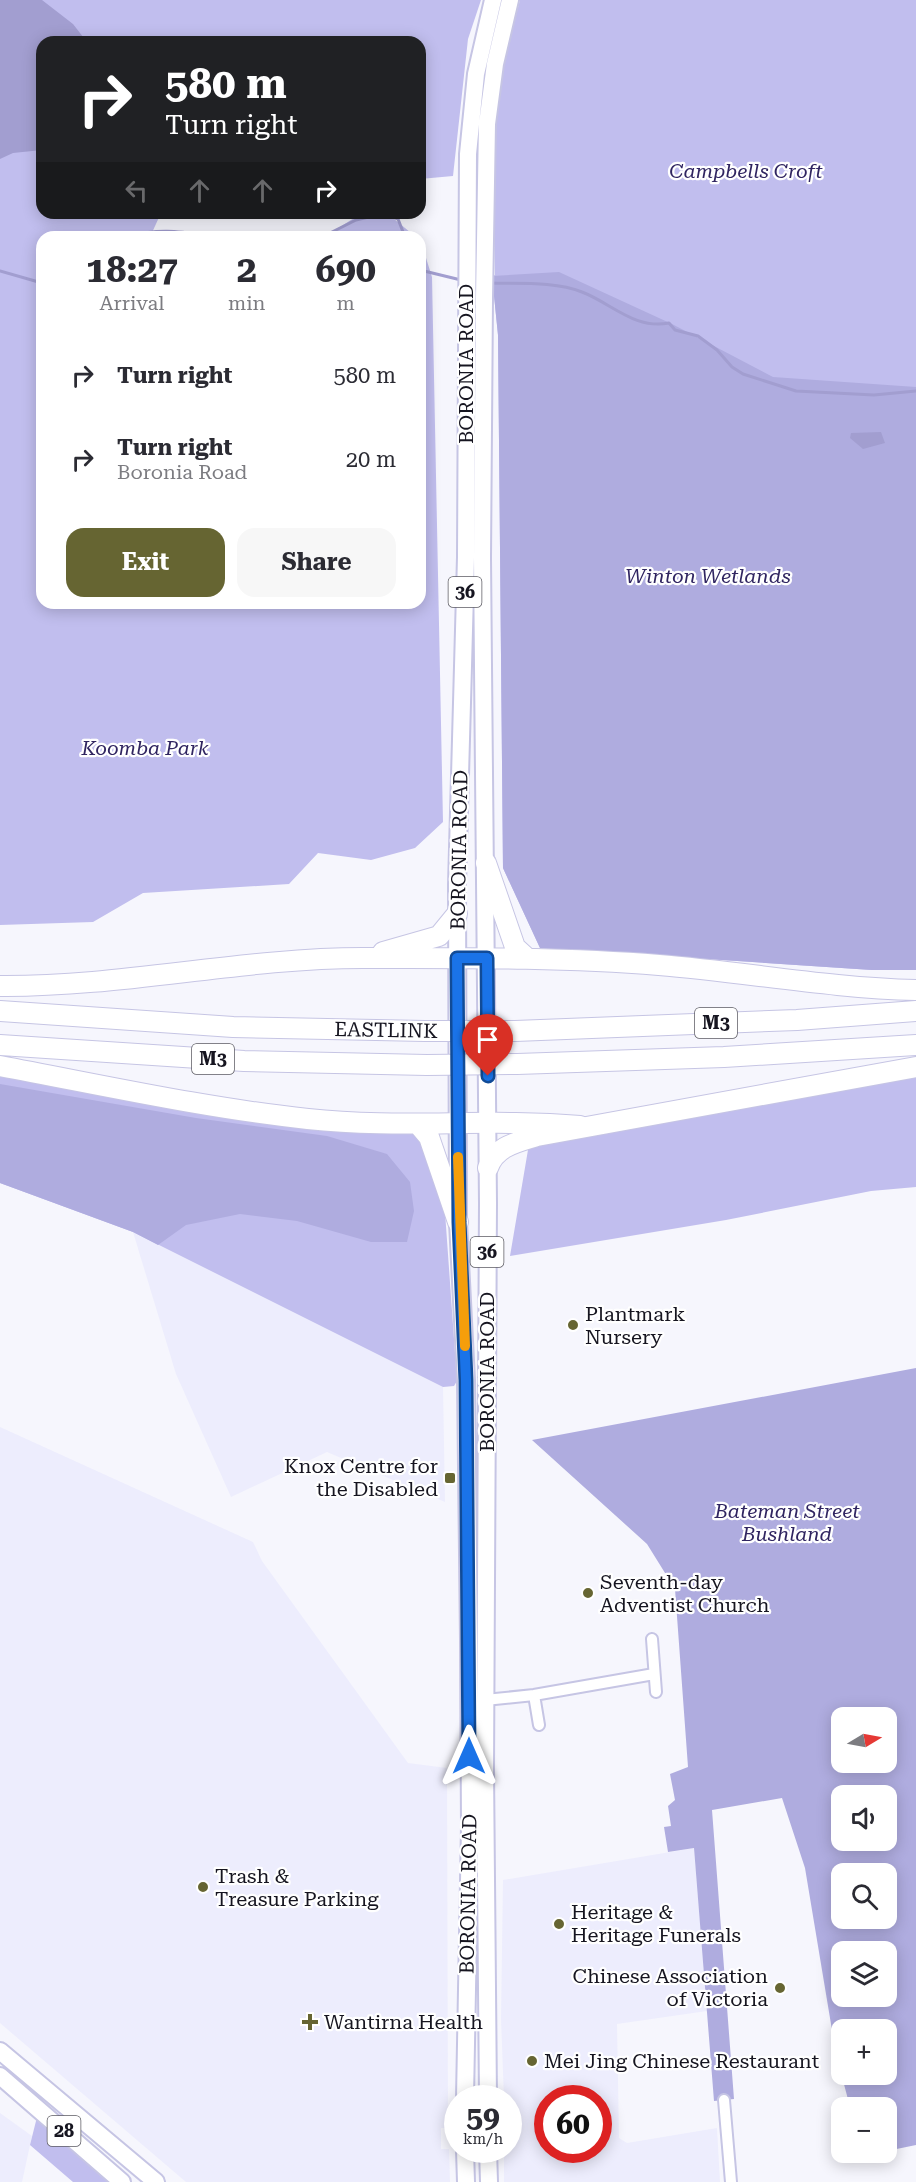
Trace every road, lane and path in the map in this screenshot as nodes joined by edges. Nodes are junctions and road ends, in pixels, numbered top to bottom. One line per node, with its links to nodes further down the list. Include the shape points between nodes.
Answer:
1 (493, 0): 3 (main road, BORONIA ROAD / 36, via 471,116 466,298)
2 (510, 0): 3 (main road, BORONIA ROAD / 36, via 495,64 488,124)
3 (474, 557): 4 (main road, BORONIA ROAD / 36); 5 (main road, BORONIA ROAD / 36)
4 (486, 863): 8 (main road, BORONIA ROAD / 36); 9 (highway, via 515,947)
5 (457, 914): 6 (highway, via 439,936); 7 (main road, BORONIA ROAD / 36)
6 (360, 958): 7 (highway); 10 (highway, via 222,966 81,983)
7 (457, 958): 8 (highway); 19 (main road, BORONIA ROAD / 36)
8 (487, 958): 9 (highway); 20 (main road, BORONIA ROAD / 36)
9 (527, 958): 11 (highway, via 661,965 805,983)
10 (0, 986)
11 (916, 990)
12 (0, 1011): 13 (highway, EASTLINK / M3, bridge, via 233,1027 426,1031 797,1020)
13 (916, 1011)
14 (0, 1045): 15 (highway, EASTLINK / M3, bridge, via 244,1061 427,1065 735,1056)
15 (916, 1045)
16 (0, 1066): 18 (highway, via 309,1119)
17 (916, 1067): 21 (highway)
18 (418, 1124): 19 (highway); 23 (highway, via 429,1137)
19 (458, 1124): 20 (highway); 23 (main road, BORONIA ROAD / 36)
20 (488, 1124): 21 (highway); 22 (main road, BORONIA ROAD / 36)
21 (580, 1126): 22 (highway, via 506,1146)
22 (488, 1168): 24 (main road, BORONIA ROAD / 36)
23 (459, 1222): 25 (main road, BORONIA ROAD / 36)
24 (487, 1283): 25 (main road, via 475,1287); 27 (main road, BORONIA ROAD / 36)
25 (463, 1313): 26 (main road, BORONIA ROAD / 36)
26 (466, 1397): 27 (main road); 29 (main road, BORONIA ROAD / 36)
27 (487, 1397): 28 (main road, BORONIA ROAD / 36)
28 (488, 1527): 29 (main road); 34 (main road, BORONIA ROAD / 36)
29 (467, 1538): 36 (main road, BORONIA ROAD / 36, via 470,1827)
30 (652, 1639): 31 (street)
31 (654, 1674): 32 (street); 33 (street)
32 (656, 1692)
33 (534, 1695): 34 (street); 35 (street)
34 (485, 1701): 37 (main road, BORONIA ROAD / 36)
35 (539, 1725)
36 (466, 2032): 37 (main road); 40 (main road, BORONIA ROAD / 36)
37 (487, 2033): 41 (main road, BORONIA ROAD / 36)
38 (0, 2051): 46 (main road, 28)
39 (2, 2081): 45 (main road, 28)
40 (465, 2085)
41 (488, 2085)
42 (724, 2100): 49 (street)
43 (465, 2163): 47 (main road)
44 (488, 2163): 48 (main road)
45 (122, 2182)
46 (156, 2182)
47 (465, 2182)
48 (489, 2182)
49 (731, 2182)

